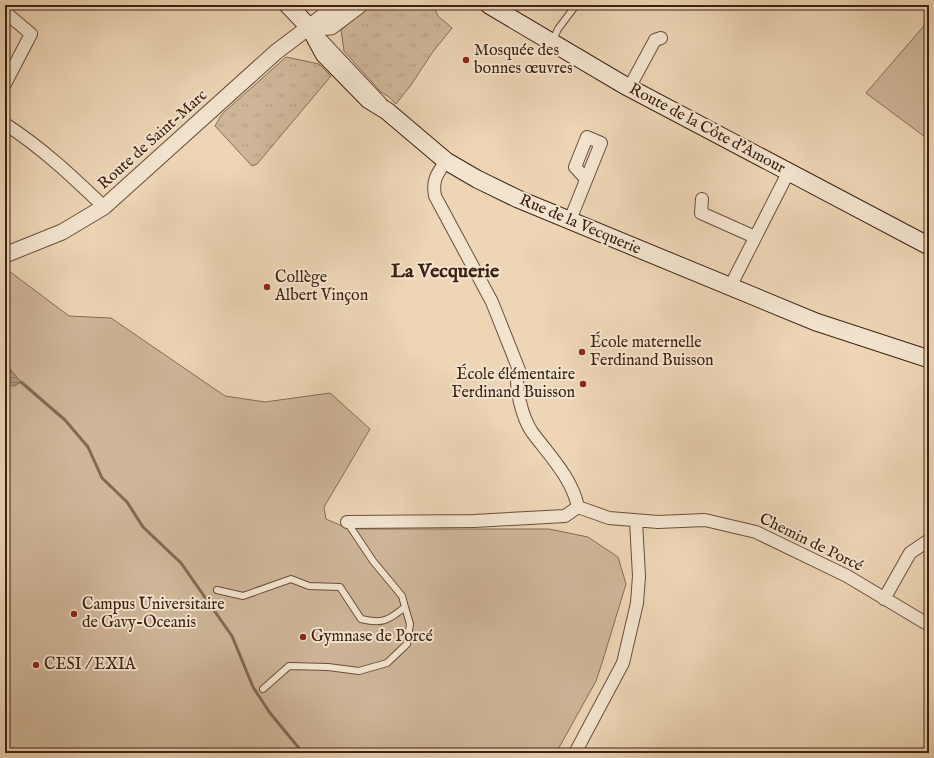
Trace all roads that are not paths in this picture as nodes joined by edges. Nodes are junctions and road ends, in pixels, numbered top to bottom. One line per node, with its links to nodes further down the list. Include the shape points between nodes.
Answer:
1 (288, 5): 7 (main road, Rue de la Vecquerie)
2 (338, 5): 7 (street, Route de Saint-Marc)
3 (360, 5): 7 (street, via 331,27)
4 (489, 5): 11 (main road, Route de la Côte d'Amour)
5 (576, 5): 8 (lane)
6 (5, 12): 10 (street, via 31,34)
7 (310, 28): 13 (main road, Rue de la Vecquerie, via 324,54 369,100 387,111); 17 (street, Route de Saint-Marc, via 276,52)
8 (554, 38)
9 (661, 38): 11 (street, via 655,40)
10 (5, 84)
11 (630, 88): 14 (main road, Route de la Côte d'Amour)
12 (5, 124): 17 (street, via 68,173)
13 (446, 161): 18 (main road, Rue de la Vecquerie, via 498,189); 24 (street, via 435,178 435,196 492,302 519,370 516,376 518,396 531,431 575,493)
14 (789, 171): 19 (street); 20 (main road, Route de la Côte d'Amour)
15 (586, 179): 18 (street)
16 (702, 199): 19 (street, via 701,213)
17 (104, 208): 21 (street, Route de Saint-Marc, via 62,232)
18 (570, 220): 22 (main road, Rue de la Vecquerie)
19 (755, 237): 22 (street)
20 (929, 245)
21 (5, 255)
22 (730, 287): 23 (main road, Rue de la Vecquerie, via 851,335)
23 (929, 359)
24 (578, 507): 25 (street, Chemin de Porcé, via 609,518); 26 (street, via 565,516 474,521)
25 (636, 520): 29 (street, Chemin de Porcé, via 705,520 756,532 847,576); 33 (street, via 639,576 637,603 623,663)
26 (347, 522): 30 (lane, via 373,561 402,596)
27 (929, 540): 29 (street, via 910,553)
28 (216, 590): 30 (lane, via 243,596 291,579 309,586 340,587 360,619 374,622 389,620)
29 (884, 599): 31 (street, Chemin de Porcé)
30 (405, 607): 32 (lane, via 410,624 407,644 387,663 359,671 289,666)
31 (929, 625)
32 (263, 689)
33 (575, 753)

